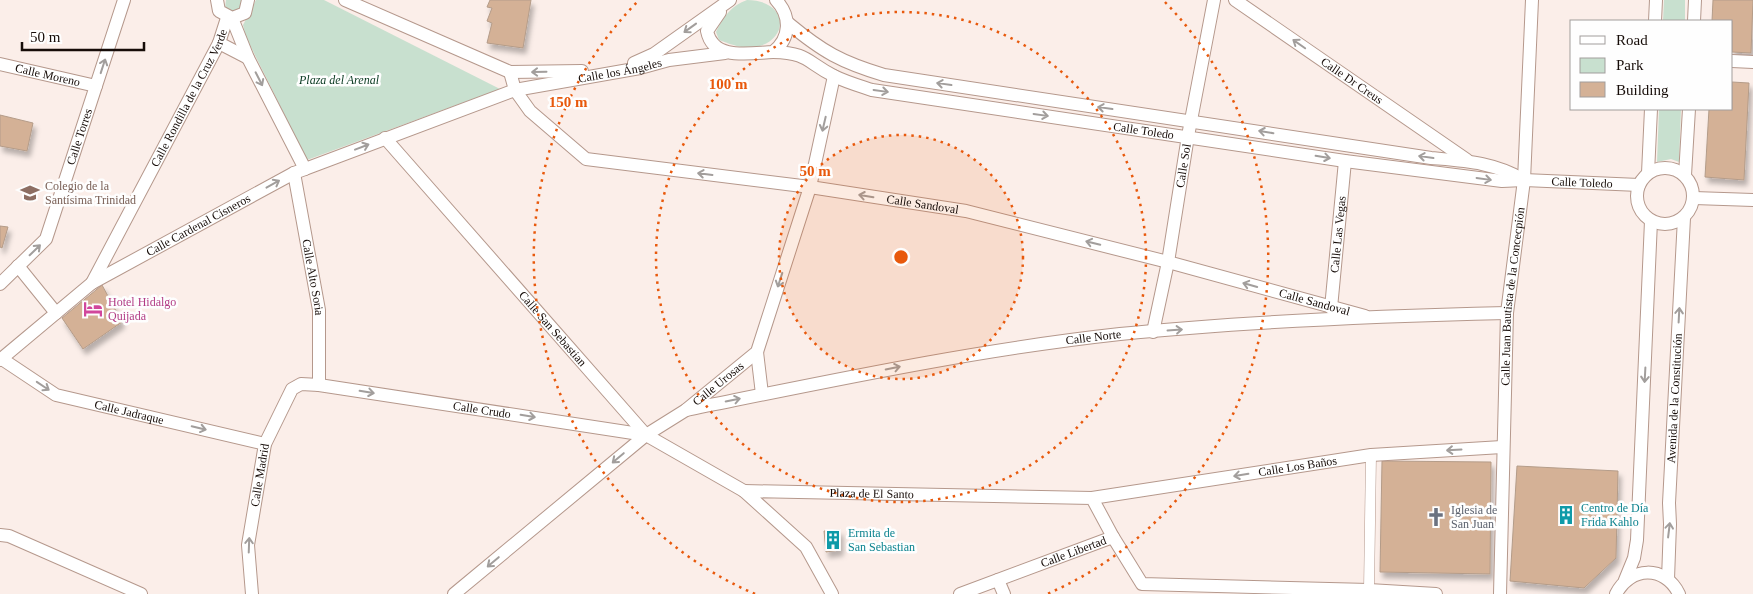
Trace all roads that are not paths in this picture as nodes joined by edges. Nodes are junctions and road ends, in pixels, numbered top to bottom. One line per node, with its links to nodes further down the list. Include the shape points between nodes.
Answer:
1 (124, 0): 26 (street, Calle Torres, one-way to 1)
2 (217, 0): 13 (street, via 220,11)
3 (248, 0): 13 (street, via 245,13)
4 (345, 0): 24 (street)
5 (730, 0): 19 (street, via 707,31 713,47); 24 (street, Calle los Ángeles, one-way to 24, via 654,54 634,64 584,71)
6 (776, 0): 12 (street)
7 (1214, 0): 30 (street, Calle Sol)
8 (1235, 0): 34 (street, Calle Dr Creus, one-way to 8)
9 (1532, 0): 38 (street, Calle Juan Bautista de la Concecpión)
10 (1656, 0): 14 (street)
11 (1695, 0): 15 (street)
12 (786, 5): 16 (street)
13 (230, 18): 17 (street, Calle Rondilla de la Cruz Verde); 20 (street)
14 (1655, 20)
15 (1694, 20)
16 (788, 23): 18 (street, via 785,39); 30 (street, Calle Toledo, one-way to 16, via 884,76 836,58)
17 (219, 43): 20 (street); 47 (street, Calle Rondilla de la Cruz Verde)
18 (772, 52): 19 (street, Calle los Ángeles); 25 (street, Calle Toledo, via 791,52 806,57)
19 (724, 53): 27 (street, Calle los Ángeles, via 669,60)
20 (248, 58): 35 (street, one-way to 35)
21 (1733, 61): 22 (street)
22 (1753, 62)
23 (0, 64): 26 (street, Calle Moreno)
24 (510, 72): 27 (street, Calle Sandoval)
25 (834, 76): 31 (street, Calle Toledo, one-way to 31, via 872,90); 40 (street, one-way to 40)
26 (96, 86): 46 (street, Calle Torres, one-way to 26, via 46,239)
27 (515, 90): 32 (street); 40 (street, Calle Sandoval, one-way to 27, via 586,159 530,111)
28 (1651, 110): 36 (street)
29 (1689, 110): 37 (street)
30 (1191, 121): 31 (street, Calle Sol); 34 (street, Calle Toledo, one-way to 30)
31 (1188, 136): 33 (street, Calle Toledo, one-way to 33); 45 (street, Calle Sol)
32 (384, 138): 35 (street, one-way to 32); 59 (street, Calle San Sebastian)
33 (1345, 161): 38 (street, Calle Toledo, one-way to 38, via 1502,182); 49 (street, Calle Las Vegas)
34 (1469, 162): 38 (street, Calle Toledo, via 1504,169)
35 (299, 171): 47 (street, Calle Cardenal Cisneros, one-way to 35); 56 (street, Calle Alto Soria, via 319,310)
36 (1648, 173): 37 (street, via 1671,168); 39 (street)
37 (1685, 175): 41 (street)
38 (1524, 180): 39 (street, Calle Toledo); 51 (street, Calle Juan Bautista de la Concecpión)
39 (1639, 185): 44 (street, via 1636,198)
40 (810, 187): 45 (street, Calle Sandoval, one-way to 40, via 966,211); 54 (street, one-way to 54)
41 (1694, 198): 42 (street); 43 (street)
42 (1753, 200)
43 (1684, 218): 44 (street, via 1668,224); 67 (street, Avenida de la Constitución, one-way to 43, via 1668,503)
44 (1651, 221): 69 (street, one-way to 69, via 1637,540)
45 (1168, 262): 49 (street, Calle Sandoval, one-way to 45); 53 (street, Calle Sol)
46 (18, 266): 48 (street, Calle Torres); 50 (street)
47 (92, 283): 50 (street, Calle Rondilla de la Cruz Verde)
48 (0, 284)
49 (1331, 308): 52 (street, Calle Sandoval)
50 (56, 313): 55 (street, Calle Rondilla de la Cruz Verde)
51 (1507, 313): 52 (street, Calle Norte); 61 (street, Calle Juan Bautista de la Concecpión)
52 (1365, 316): 53 (street, Calle Norte, one-way to 52)
53 (1153, 332): 57 (street, Calle Norte, one-way to 53, via 929,361)
54 (757, 352): 57 (street); 58 (street, Calle Urosas)
55 (1, 359): 60 (street, Calle Jadraque, one-way to 60, via 56,395)
56 (319, 384): 59 (street, Calle Crudo, one-way to 59); 60 (street, Calle Madrid, via 301,384 292,389)
57 (762, 394): 58 (street, Calle Norte, one-way to 57)
58 (686, 410): 59 (street, Calle Urosas)
59 (646, 435): 63 (street, Calle San Sebastian); 74 (street, Calle Urosas, one-way to 74)
60 (265, 444): 73 (street, Calle Madrid, one-way to 60, via 248,545)
61 (1502, 447): 62 (street, Calle Los Baños, one-way to 62); 79 (street, Calle Juan Bautista de la Concecpión)
62 (1371, 455): 64 (street, Calle Los Baños, one-way to 64); 71 (street)
63 (744, 492): 64 (street, Plaza de El Santo); 75 (street, via 806,547)
64 (1092, 498): 66 (street)
65 (0, 535): 72 (street, via 9,536)
66 (1113, 537): 68 (street, Calle Libertad); 70 (street, Calle Libertad)
67 (1668, 579): 69 (street, via 1642,572); 81 (street)
68 (998, 580): 76 (street, Calle Libertad); 77 (street)
69 (1626, 580): 80 (street)
70 (1144, 589): 71 (street, Calle Libertad)
71 (1369, 590): 78 (street, Calle Libertad)
72 (141, 594)
73 (252, 594)
74 (454, 594)
75 (832, 594)
76 (960, 594)
77 (1004, 594)
78 (1436, 594)
79 (1500, 594)
80 (1616, 594)
81 (1679, 594)

